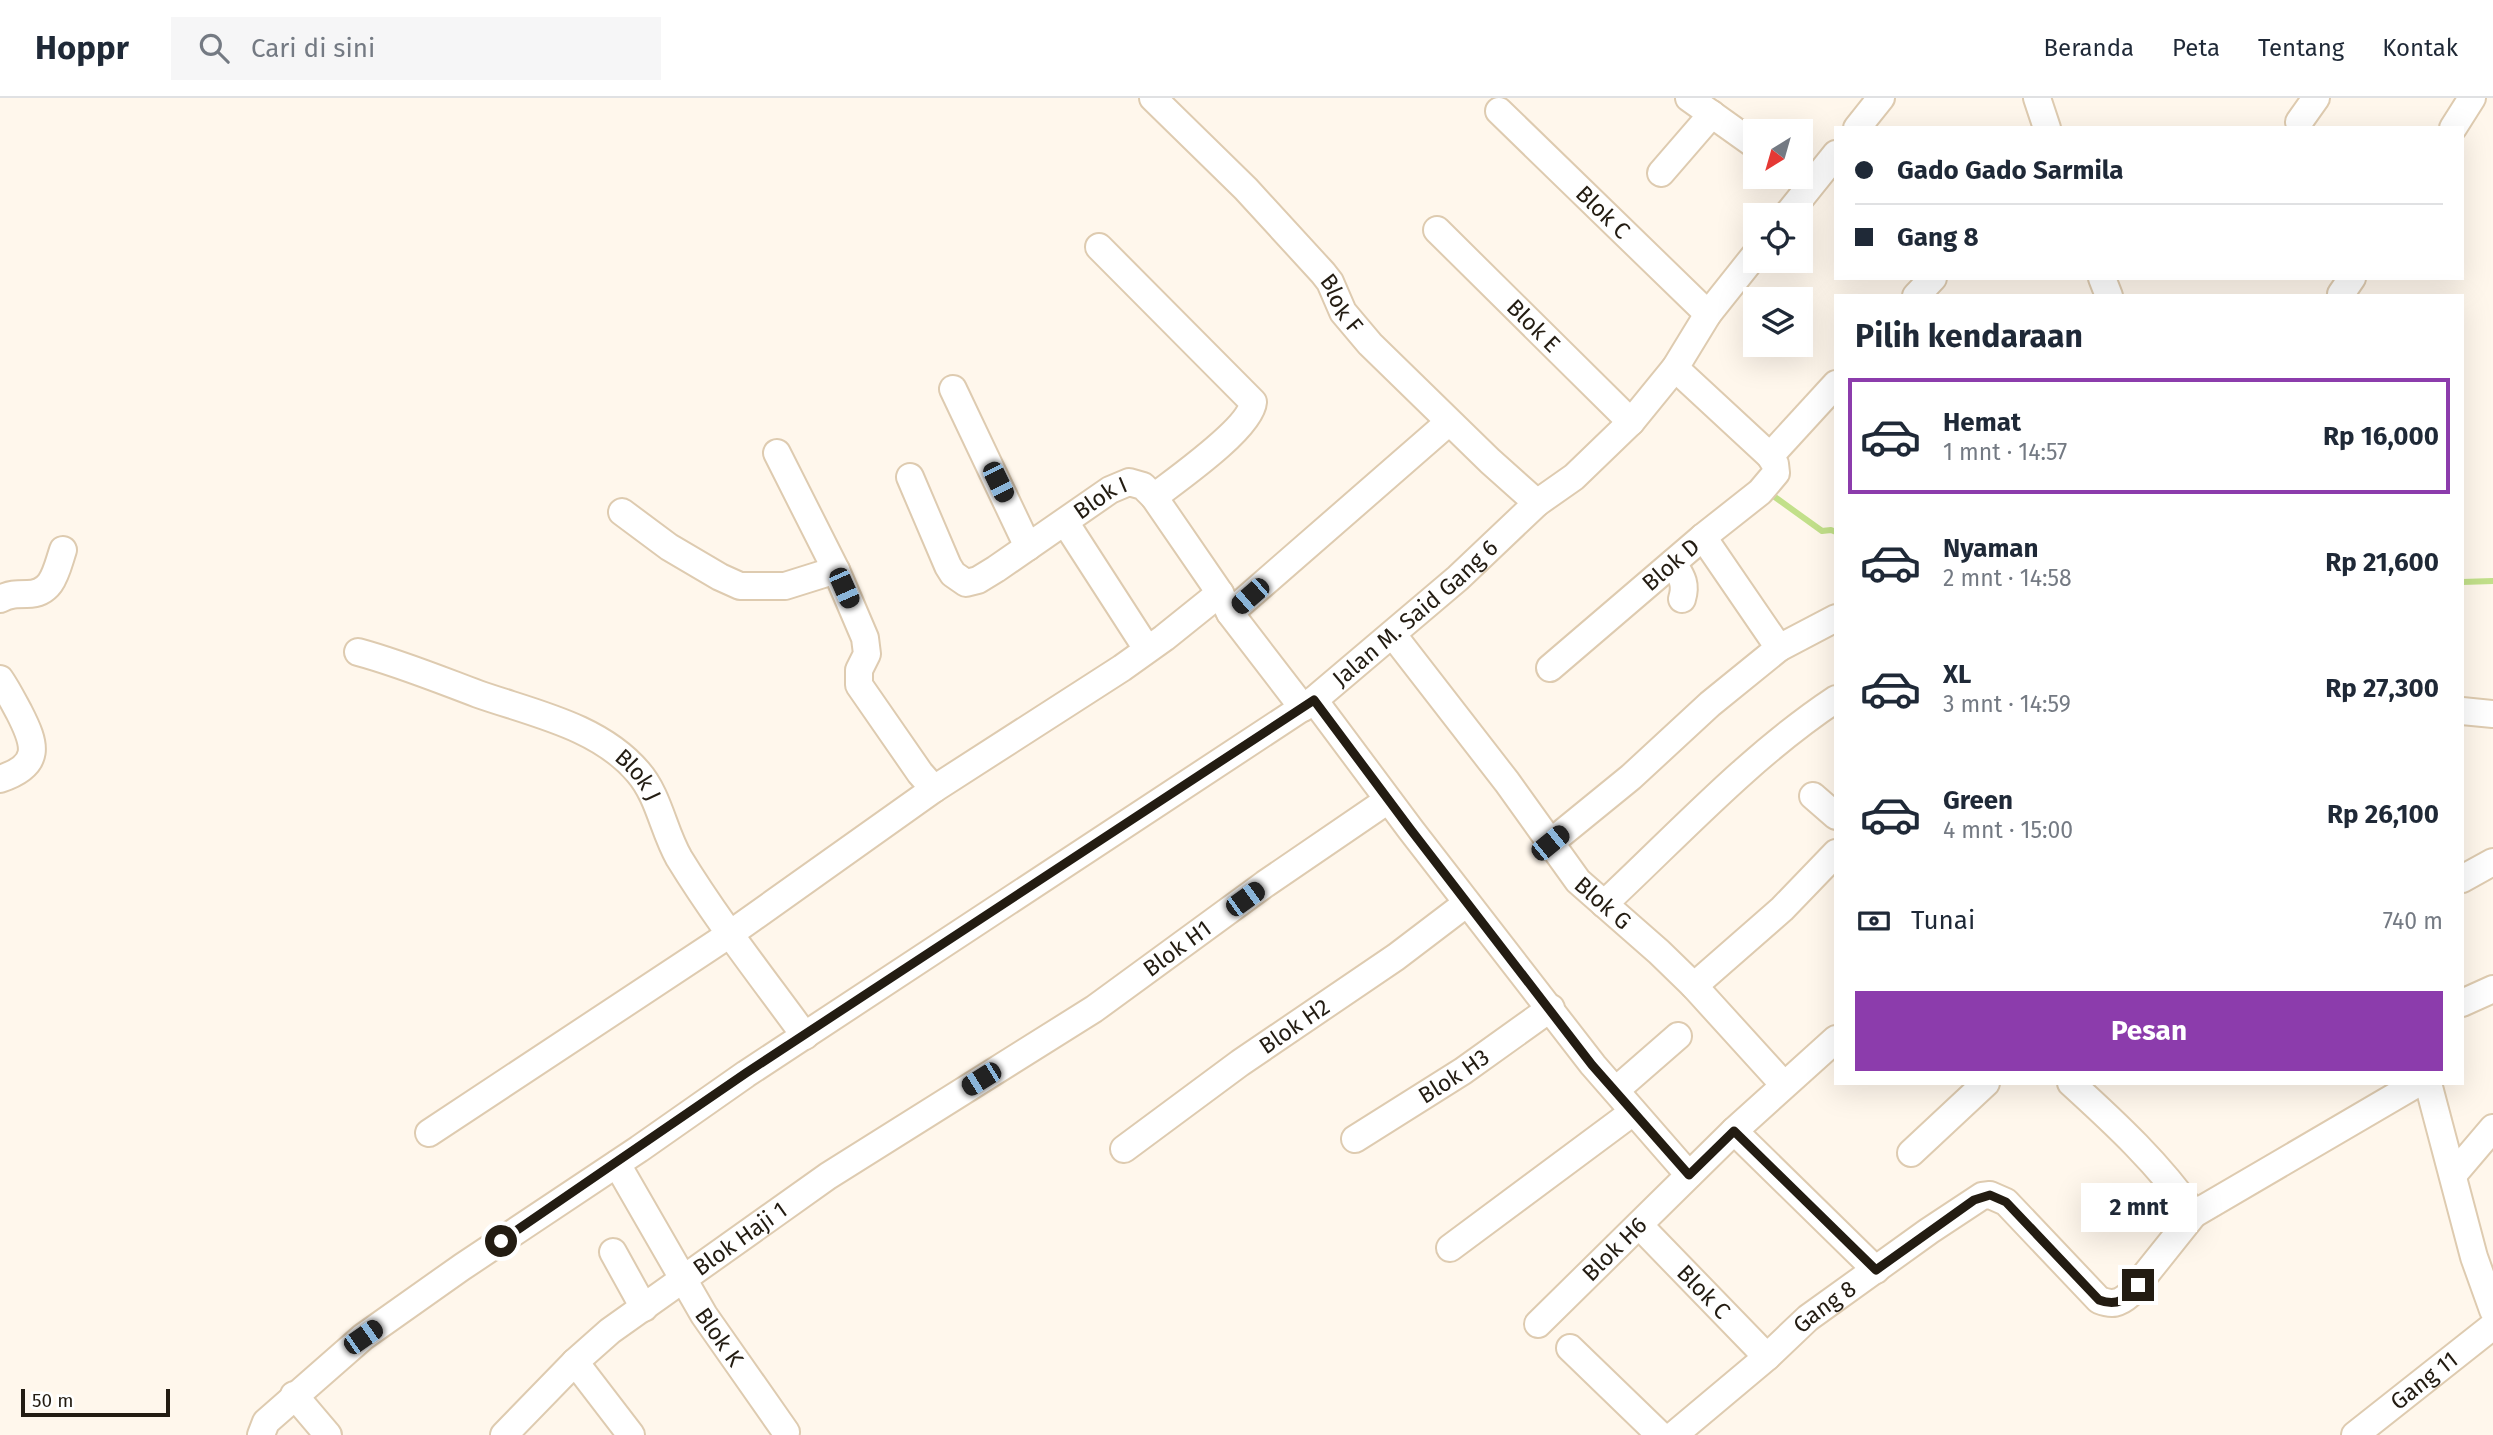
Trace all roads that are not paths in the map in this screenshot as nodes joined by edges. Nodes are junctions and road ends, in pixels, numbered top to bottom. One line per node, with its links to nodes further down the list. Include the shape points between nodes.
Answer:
1 (1153, 98): 26 (street, Blok F, via 1246,189 1331,282 1353,324)
2 (1689, 98): 8 (street)
3 (1881, 98): 10 (street)
4 (2037, 98): 11 (street)
5 (2316, 98): 9 (street)
6 (2472, 98): 12 (street)
7 (1499, 111): 22 (street, Blok C)
8 (1712, 114): 13 (street); 15 (street)
9 (2299, 121)
10 (1859, 126)
11 (2046, 126)
12 (2454, 126)
13 (1743, 136)
14 (1834, 156): 16 (street)
15 (1661, 173)
16 (1813, 174)
17 (1437, 230): 27 (street, Blok E)
18 (1099, 247): 31 (street, via 1253,402 1243,422)
19 (1743, 270): 22 (street, Jalan M. Said Gang 6)
20 (1931, 280): 21 (street)
21 (1918, 294)
22 (1708, 314): 23 (street, Jalan M. Said Gang 6)
23 (1675, 368): 27 (street, Jalan M. Said Gang 6); 29 (street)
24 (1834, 387): 29 (street, Blok D)
25 (953, 389): 36 (street)
26 (1449, 422): 32 (street, Blok F); 42 (street)
27 (1631, 422): 32 (street, Jalan M. Said Gang 6, via 1574,477)
28 (777, 453): 39 (street)
29 (1769, 474): 35 (street, Blok D)
30 (910, 477): 36 (street, Blok I, via 948,566 960,580 978,580)
31 (1154, 497): 34 (street, Blok I, via 1143,486 1129,482); 42 (street, Blok I)
32 (1537, 503): 44 (street, Jalan M. Said Gang 6)
33 (622, 512): 39 (street, via 669,547 740,586 785,586)
34 (1065, 522): 36 (street, Blok I); 46 (street)
35 (1703, 537): 38 (street, Blok D); 45 (street)
36 (1028, 547)
37 (63, 551): 40 (street, via 43,592 11,593)
38 (1673, 563): 41 (street, via 1684,580); 48 (street, Blok D)
39 (836, 570): 57 (street, via 867,649 859,685)
40 (0, 599)
41 (1682, 599)
42 (1225, 603): 46 (street); 51 (street, Blok I)
43 (1834, 619): 45 (street)
44 (1393, 635): 51 (street, Jalan M. Said Gang 6); 61 (street, Blok G)
45 (1779, 648): 61 (street)
46 (1147, 649): 57 (street)
47 (358, 652): 67 (street, Blok J, via 571,724 611,749 638,771 650,789 678,856)
48 (1550, 668)
49 (0, 679): 55 (street)
50 (1834, 700): 66 (street, via 1759,757)
51 (1308, 704): 59 (street, Blok I); 72 (street, Jalan M. Said Gang 6)
52 (0, 710): 55 (street)
53 (2464, 711): 54 (street)
54 (2493, 714)
55 (30, 734): 56 (street, via 29,761)
56 (0, 779)
57 (934, 789): 67 (street)
58 (1813, 796): 60 (street)
59 (1388, 800): 65 (street, Blok I); 75 (street, Blok H1, via 1094,1009)
60 (1834, 814)
61 (1550, 843): 66 (street, Blok G, via 1578,881)
62 (2493, 862): 64 (street)
63 (1831, 868): 68 (street)
64 (2464, 878)
65 (1467, 903): 71 (street, Blok I); 87 (street, Blok H2)
66 (1604, 904): 68 (street, Blok G)
67 (730, 934): 72 (street, Blok J); 85 (street)
68 (1694, 986): 76 (street, Blok G)
69 (2493, 989): 70 (street)
70 (2464, 1002)
71 (1550, 1008): 81 (street, Blok I); 86 (street, Blok H3, via 1463,1071)
72 (805, 1036): 89 (street, Jalan M. Said Gang 6)
73 (1678, 1036): 81 (street)
74 (1834, 1041): 76 (street, Blok H6)
75 (997, 1069): 98 (street, Blok Haji 1, via 828,1176)
76 (1784, 1085): 84 (street, Blok H6)
77 (1984, 1085): 88 (street)
78 (2073, 1085): 92 (street, via 2148,1155)
79 (2415, 1085): 92 (street)
80 (2429, 1085): 91 (street)
81 (1615, 1090): 82 (street, Blok I)
82 (1633, 1112): 90 (street, Blok I); 94 (street)
83 (2493, 1128): 91 (street)
84 (1734, 1131): 90 (street, Blok H6); 97 (street)
85 (429, 1133)
86 (1355, 1139)
87 (1124, 1149)
88 (1911, 1153)
89 (617, 1164): 98 (street, Blok K); 106 (street, Jalan M. Said Gang 6, via 363,1337)
90 (1689, 1175): 93 (street, Blok H6)
91 (2453, 1175): 95 (street)
92 (2194, 1214): 97 (street, Gang 8, via 2138,1285 2117,1304 2099,1300 2006,1202 1990,1195 1974,1200)
93 (1639, 1225): 101 (street, Blok H6); 104 (street, Blok C)
94 (1450, 1248)
95 (2484, 1251): 100 (street)
96 (613, 1252): 99 (street)
97 (1876, 1270): 104 (street, Gang 8, via 1808,1318)
98 (683, 1280): 99 (street, Blok Haji 1); 107 (street, Blok K)
99 (644, 1308): 105 (street, Blok Haji 1)
100 (2493, 1310)
101 (1538, 1324)
102 (2493, 1326): 114 (street, Gang 11)
103 (1570, 1348): 112 (street)
104 (1767, 1357): 113 (street, Gang 8)
105 (575, 1362): 110 (street, Blok Haji 1); 111 (street)
106 (294, 1395): 108 (street, Jalan M. Said Gang 6, via 267,1422); 109 (street)
107 (786, 1432)
108 (261, 1435)
109 (328, 1435)
110 (504, 1435)
111 (631, 1435)
112 (1660, 1435)
113 (1674, 1435)
114 (2355, 1435)

